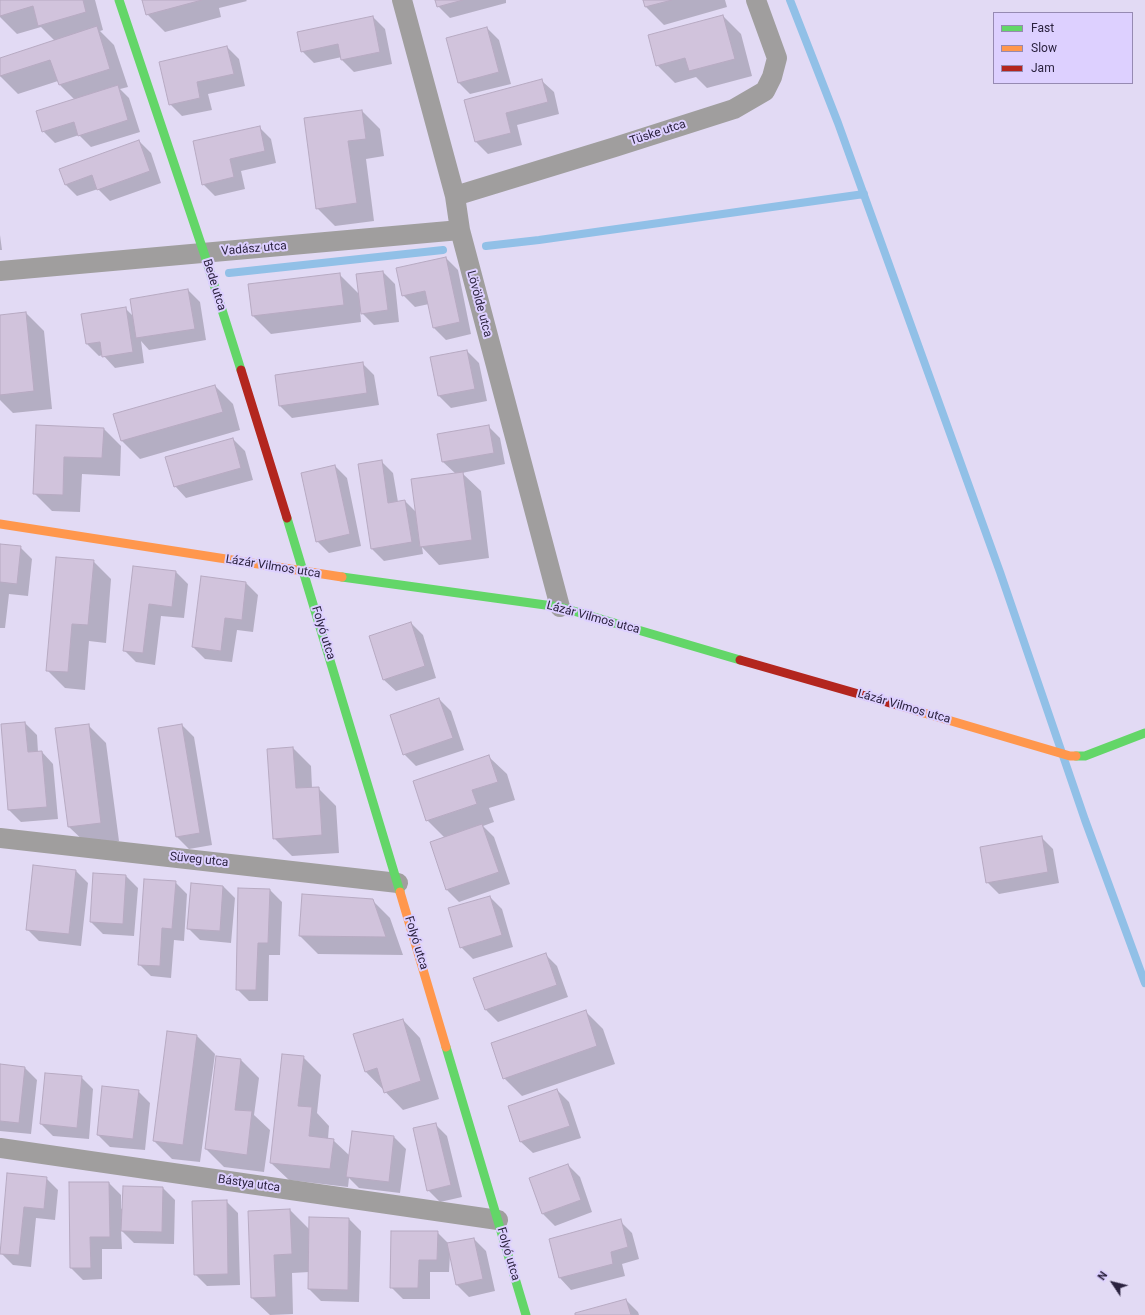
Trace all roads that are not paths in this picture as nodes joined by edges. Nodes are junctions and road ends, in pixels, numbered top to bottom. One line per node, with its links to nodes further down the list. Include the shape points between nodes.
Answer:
1 (119, 0): 6 (street, Bede utca)
2 (402, 0): 4 (street, Lövölde utca)
3 (756, 0): 4 (street, Tüske utca, via 777,58 765,91 734,109)
4 (455, 196): 5 (street, Lövölde utca)
5 (460, 230): 6 (street, Vadász utca); 10 (street, Lövölde utca)
6 (204, 254): 7 (street, Vadász utca); 9 (street, Bede utca)
7 (0, 271)
8 (0, 524): 9 (street, Lázár Vilmos utca)
9 (304, 572): 10 (street, Lázár Vilmos utca); 13 (street, Folyó utca)
10 (560, 607): 11 (street, Lázár Vilmos utca, via 1070,756 1085,756)
11 (1145, 732)
12 (0, 838): 13 (street, Süveg utca)
13 (398, 883): 15 (street, Folyó utca)
14 (0, 1148): 15 (street, Bástya utca)
15 (498, 1220): 16 (street, Folyó utca)
16 (526, 1315)

